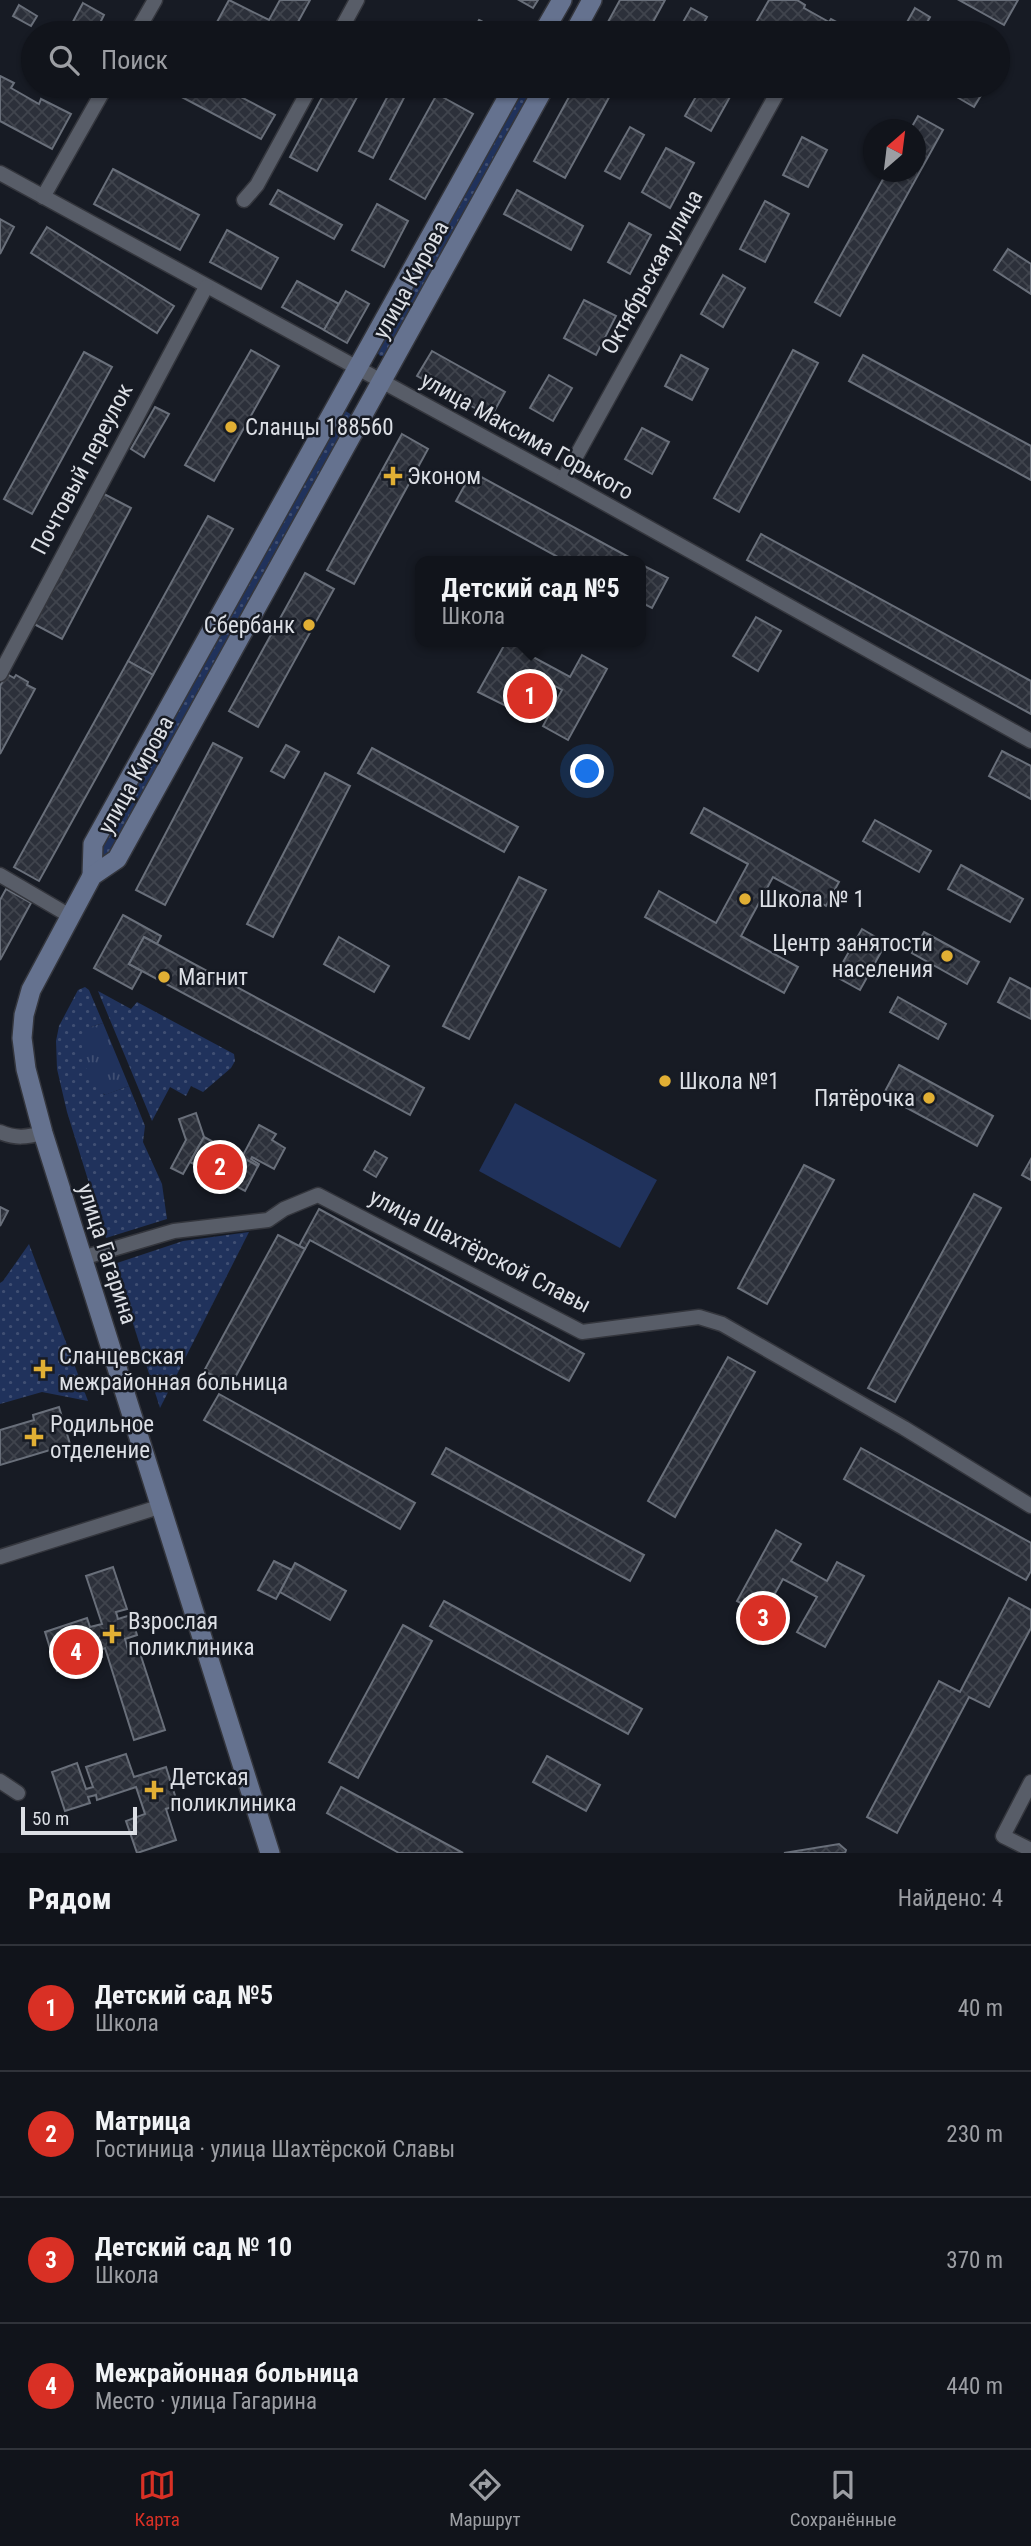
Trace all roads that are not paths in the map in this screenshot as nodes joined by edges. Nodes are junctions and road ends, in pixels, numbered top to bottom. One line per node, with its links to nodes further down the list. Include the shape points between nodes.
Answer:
1 (155, 0): 5 (street)
2 (357, 0): 6 (street)
3 (562, 0): 7 (main road)
4 (592, 0): 8 (main road)
5 (143, 21)
6 (346, 21)
7 (550, 21)
8 (581, 21)
9 (99, 98): 15 (street)
10 (304, 98): 16 (street, via 257,185)
11 (507, 98): 18 (main road, улица Кирова)
12 (538, 98): 19 (main road, улица Кирова)
13 (774, 98): 20 (street, Октябрьская улица)
14 (0, 173): 15 (street, улица Максима Горького)
15 (43, 197): 17 (street, улица Максима Горького)
16 (244, 200)
17 (206, 287): 18 (street, улица Максима Горького); 21 (street, Почтовый переулок)
18 (357, 368): 19 (street, улица Максима Горького); 24 (main road, улица Кирова, via 93,844)
19 (382, 382): 20 (street, улица Максима Горького); 24 (main road, улица Кирова, via 117,859)
20 (563, 480): 22 (street, улица Максима Горького)
21 (0, 674)
22 (1031, 741)
23 (0, 875): 25 (street)
24 (92, 876): 25 (main road, улица Гагарина)
25 (70, 916): 27 (main road, улица Гагарина, via 31,990 24,1014 26,1069)
26 (0, 1132): 27 (street, via 22,1138)
27 (43, 1133): 28 (main road, улица Гагарина)
28 (82, 1258): 29 (main road, улица Гагарина); 30 (street, улица Шахтёрской Славы, via 174,1231 268,1220 318,1195 582,1332 699,1317 722,1324)
29 (162, 1506): 31 (street); 37 (main road, улица Гагарина)
30 (1031, 1506)
31 (0, 1557)
32 (0, 1781): 34 (street)
33 (1031, 1782): 35 (street, via 1003,1836)
34 (19, 1793)
35 (1015, 1848): 36 (street)
36 (1031, 1850)
37 (270, 1853)

